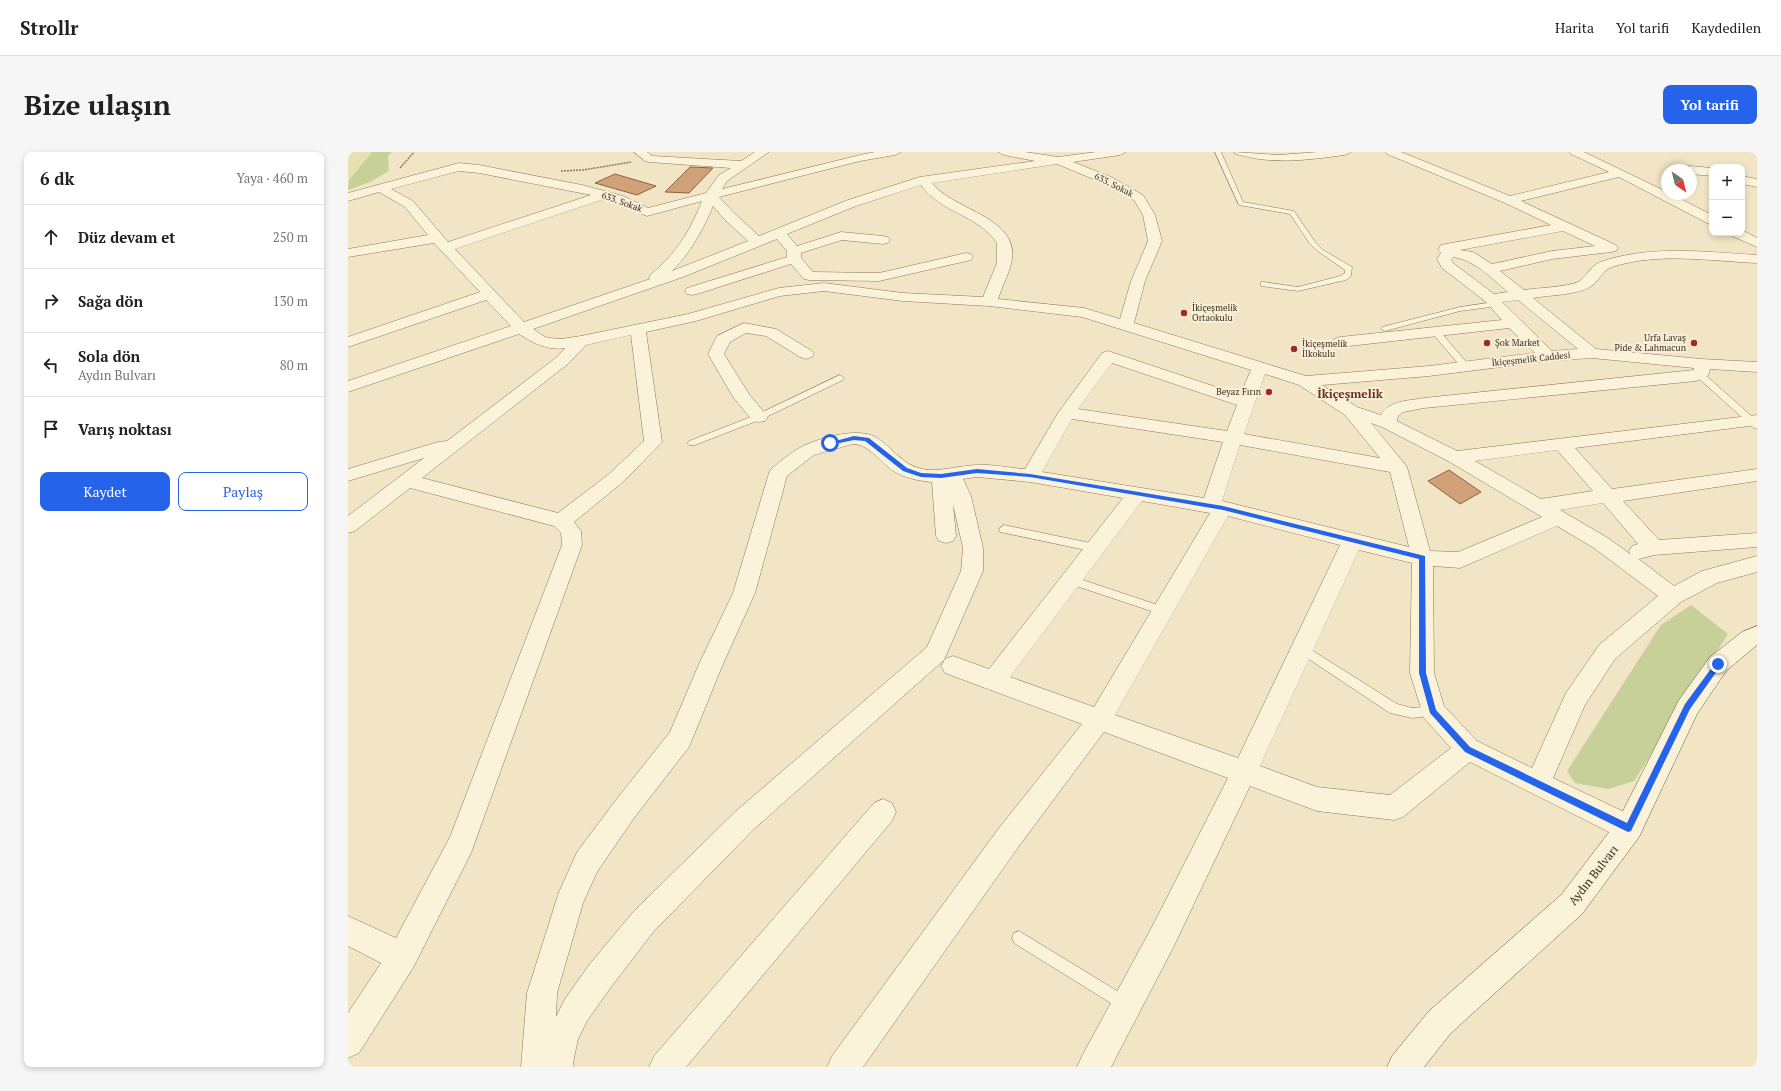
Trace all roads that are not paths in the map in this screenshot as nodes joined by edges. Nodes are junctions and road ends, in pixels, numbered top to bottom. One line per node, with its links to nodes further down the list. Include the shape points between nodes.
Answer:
1 (763, 152): 12 (street)
2 (895, 152): 23 (street, 633. Sokak, via 839,163)
3 (1004, 152): 11 (street, 633. Sokak)
4 (1120, 152): 11 (street)
5 (1218, 152): 42 (lane, via 1241,204 1292,212 1312,243 1349,270 1343,278 1298,289)
6 (1240, 152): 7 (street, via 1258,158 1276,159)
7 (1345, 152)
8 (1391, 152): 25 (street)
9 (1575, 152): 15 (street)
10 (645, 155): 12 (street)
11 (1060, 161): 16 (street); 52 (street, 633. Sokak, via 1107,180 1132,194 1138,198 1149,215 1155,241 1138,281)
12 (744, 164): 23 (street, via 723,178)
13 (1697, 171): 14 (street)
14 (1709, 172)
15 (1621, 173): 21 (street); 25 (street)
16 (924, 180): 28 (street, via 852,203); 48 (street, via 938,195 990,225 1004,244 1004,263)
17 (1745, 180): 18 (street)
18 (1757, 182)
19 (1661, 187): 21 (street)
20 (380, 188): 22 (street, 633. Sokak, via 459,167 537,180); 24 (street, 633. Sokak); 31 (street, via 409,204)
21 (1653, 190): 26 (street)
22 (603, 195): 23 (street, 633. Sokak, via 619,199 647,212); 31 (street)
23 (711, 196): 32 (street); 43 (street, via 687,247 668,269)
24 (348, 197)
25 (1509, 200): 27 (street)
26 (1709, 218)
27 (1566, 226): 34 (street); 35 (street, via 1446,248)
28 (779, 233): 32 (street); 38 (street)
29 (1742, 236): 33 (street)
30 (883, 240): 38 (street, via 841,236)
31 (442, 242): 36 (street); 45 (street)
32 (757, 242): 43 (street)
33 (1757, 244)
34 (1610, 248): 37 (street, via 1655,250); 41 (street, via 1552,255)
35 (1449, 252): 41 (street, via 1468,255); 49 (street, via 1444,259 1447,265)
36 (348, 253)
37 (1668, 254): 40 (street); 46 (street, via 1635,257 1602,266 1594,272 1587,284 1578,287)
38 (794, 255): 39 (street, via 809,276 879,277); 44 (street)
39 (966, 257)
40 (1757, 259)
41 (1490, 269): 46 (street)
42 (1264, 284)
43 (644, 286): 50 (street)
44 (692, 291)
45 (489, 294): 53 (street); 58 (street)
46 (1522, 294): 49 (street); 61 (street)
47 (747, 301): 48 (street, via 779,292 824,287 903,297); 54 (street); 56 (street, via 691,318)
48 (989, 302): 52 (street, via 1084,313)
49 (1493, 302): 51 (street); 55 (lane)
50 (544, 320): 53 (street); 59 (street, via 562,334)
51 (1513, 323): 57 (street); 63 (street)
52 (1126, 325): 65 (street)
53 (520, 327): 59 (street, via 539,340 549,343); 70 (street)
54 (744, 328): 62 (street, via 770,332); 74 (street, via 723,339 716,354 742,397)
55 (1385, 329)
56 (638, 330): 59 (street); 93 (street, via 653,442 616,478)
57 (1435, 331): 60 (street); 64 (lane)
58 (348, 342)
59 (581, 342): 78 (street, via 563,360)
60 (1340, 342)
61 (1592, 353): 63 (street, İkiçeşmelik Caddesi); 67 (street, İkiçeşmelik Caddesi)
62 (806, 354)
63 (1548, 356): 64 (street, İkiçeşmelik Caddesi)
64 (1465, 366): 69 (street, İkiçeşmelik Caddesi)
65 (1260, 367): 69 (street); 71 (street)
66 (1757, 367): 67 (street, İkiçeşmelik Caddesi)
67 (1700, 369): 75 (lane); 76 (street, via 1602,386 1424,403 1398,408 1390,414)
68 (840, 378): 74 (lane)
69 (1305, 381): 72 (street)
70 (348, 387)
71 (1245, 402): 73 (street, via 1108,356); 77 (street)
72 (1351, 411): 76 (street); 82 (street)
73 (1067, 413): 77 (street); 86 (street)
74 (758, 417): 79 (lane)
75 (1755, 422): 80 (street)
76 (1388, 423): 81 (street)
77 (1234, 438): 82 (street); 91 (street)
78 (457, 442): 83 (street); 87 (street)
79 (692, 443)
80 (1561, 444): 81 (street); 89 (street)
81 (1456, 457): 90 (street)
82 (1398, 466): 102 (street)
83 (348, 475)
84 (946, 475): 86 (street, via 977,471); 96 (street); 123 (street, via 921,475 905,470 871,442 862,438 830,443 808,451 778,473 744,593 680,739 587,862 569,902 542,993); 124 (street, via 961,496 972,548 972,571 936,653 745,820 644,921 576,1010 563,1036)
85 (1757, 475): 89 (street)
86 (1030, 476): 88 (street)
87 (407, 481): 93 (street); 94 (street)
88 (1137, 494): 91 (street); 99 (street)
89 (1608, 496): 90 (street); 100 (street)
90 (1537, 506): 92 (street)
91 (1217, 507): 97 (street); 106 (street)
92 (1558, 518): 101 (street); 102 (street, via 1460,560)
93 (561, 521): 120 (street, via 571,531 572,545 461,844)
94 (348, 526)
95 (1004, 529): 99 (lane)
96 (946, 536)
97 (1353, 540): 102 (street); 108 (street)
98 (1757, 540): 100 (street)
99 (1095, 548): 104 (street)
100 (1654, 548): 101 (street)
101 (1621, 557): 105 (street)
102 (1422, 558): 111 (street, via 1422,673)
103 (1757, 564): 105 (street, via 1710,577)
104 (1070, 580): 106 (lane); 110 (street)
105 (1673, 596): 115 (street, via 1607,652 1575,700)
106 (1163, 612): 112 (street)
107 (1757, 635): 117 (street, Aydın Bulvarı, via 1718,664 1688,707)
108 (1302, 649): 111 (lane, via 1394,709 1412,713); 114 (street)
109 (953, 666): 110 (street)
110 (993, 681): 112 (street)
111 (1433, 711): 113 (street)
112 (1100, 719): 114 (street); 126 (street, via 1009,837)
113 (1468, 749): 114 (street, via 1394,808 1317,799); 115 (street)
114 (1244, 772): 121 (street)
115 (1538, 784): 117 (street)
116 (883, 812): 125 (street)
117 (1628, 828): 128 (street, Aydın Bulvarı, via 1572,904 1440,1022)
118 (348, 931): 120 (street)
119 (1019, 938): 121 (lane)
120 (402, 957): 122 (street)
121 (1128, 1005): 127 (street)
122 (348, 1042)
123 (537, 1067)
124 (558, 1067)
125 (666, 1067)
126 (843, 1067)
127 (1093, 1067)
128 (1403, 1067)

